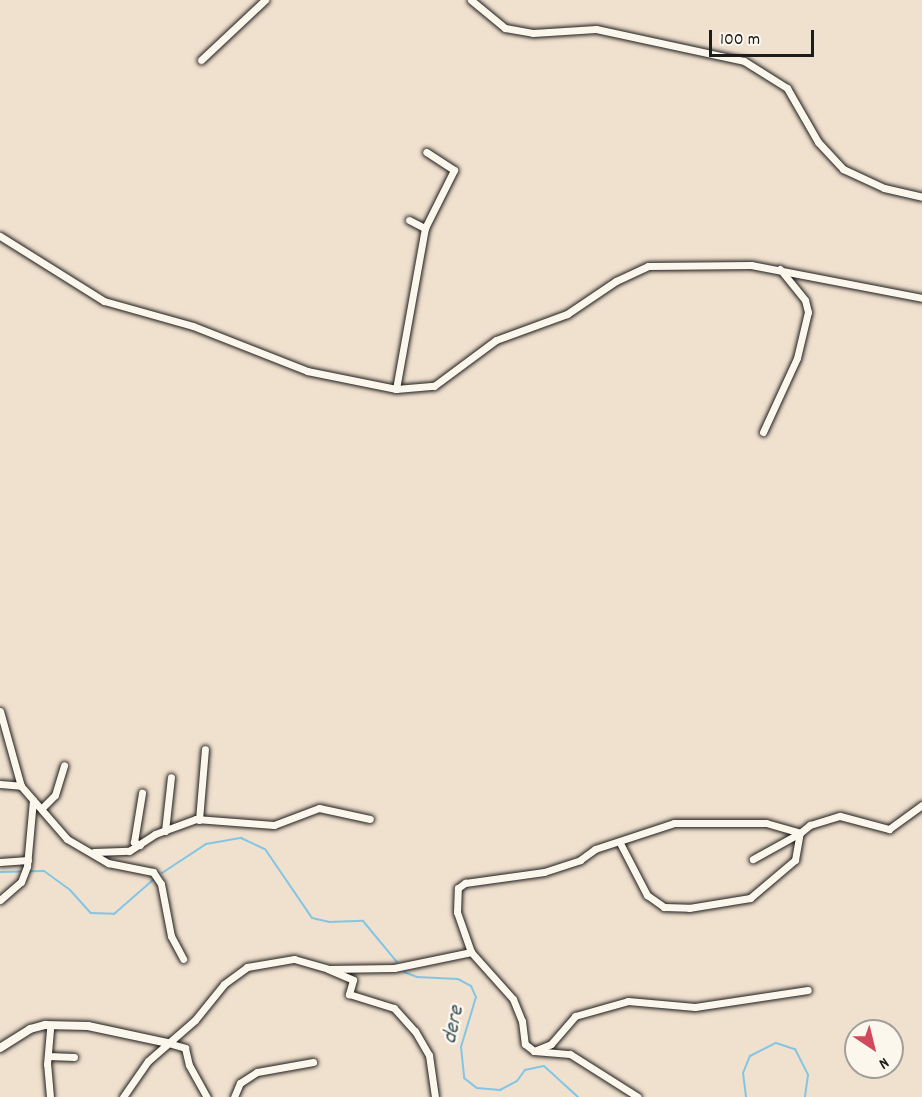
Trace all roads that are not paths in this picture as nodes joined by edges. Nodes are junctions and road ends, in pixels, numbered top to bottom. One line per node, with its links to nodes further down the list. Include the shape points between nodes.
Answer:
1 (265, 0): 3 (street)
2 (471, 0): 5 (street, via 505,28 533,33 596,28 744,61 787,88 818,142 843,169 884,188)
3 (201, 60)
4 (426, 152): 7 (street, via 454,170)
5 (922, 197)
6 (409, 220): 7 (street)
7 (425, 228): 11 (street)
8 (0, 236): 11 (street, via 104,301 193,326 307,371)
9 (780, 269): 10 (street); 11 (street, via 751,265 648,266 616,281 567,314 496,340 434,386); 12 (street, via 805,300 808,312 797,358)
10 (922, 298)
11 (396, 389)
12 (763, 432)
13 (0, 711): 18 (street)
14 (205, 748): 24 (street)
15 (64, 765): 22 (street, via 55,795)
16 (171, 777): 25 (street)
17 (0, 784): 18 (street)
18 (21, 786): 20 (street)
19 (142, 793): 28 (street, via 134,842)
20 (33, 800): 22 (street); 32 (street)
21 (922, 805): 26 (street, via 889,829 840,816)
22 (42, 808): 29 (street, via 67,839)
23 (370, 819): 24 (street, via 319,808 274,825)
24 (199, 820): 25 (street)
25 (165, 831): 28 (street)
26 (800, 832): 27 (street, via 766,823 674,823); 27 (street, via 795,860 750,898 689,908 664,907 647,895); 30 (street)
27 (620, 843): 34 (street, via 544,872 465,883 458,888 457,912)
28 (140, 845): 29 (street, via 121,852)
29 (94, 852): 35 (street, via 119,867 153,872 161,884 171,936)
30 (753, 859)
31 (0, 862): 32 (street)
32 (27, 863): 33 (street, via 21,882)
33 (0, 900)
34 (471, 952): 36 (street, via 394,968); 41 (street, via 513,999 522,1021 525,1044)
35 (183, 959)
36 (328, 969): 40 (street, via 294,959 246,968 224,984 195,1020); 49 (street, via 353,980 349,994 394,1008 415,1031 429,1055)
37 (808, 990): 41 (street, via 695,1007 628,1001 575,1016 551,1044)
38 (50, 1026): 39 (street, via 30,1029); 40 (street, via 88,1026); 42 (street)
39 (2, 1043)
40 (168, 1043): 46 (street, via 136,1075); 47 (street, via 185,1048 189,1065)
41 (534, 1051): 50 (street, via 570,1054)
42 (48, 1056): 43 (street); 45 (street)
43 (74, 1057)
44 (313, 1062): 48 (street, via 257,1072 240,1083)
45 (50, 1097)
46 (123, 1097)
47 (207, 1097)
48 (234, 1097)
49 (435, 1097)
50 (638, 1097)

